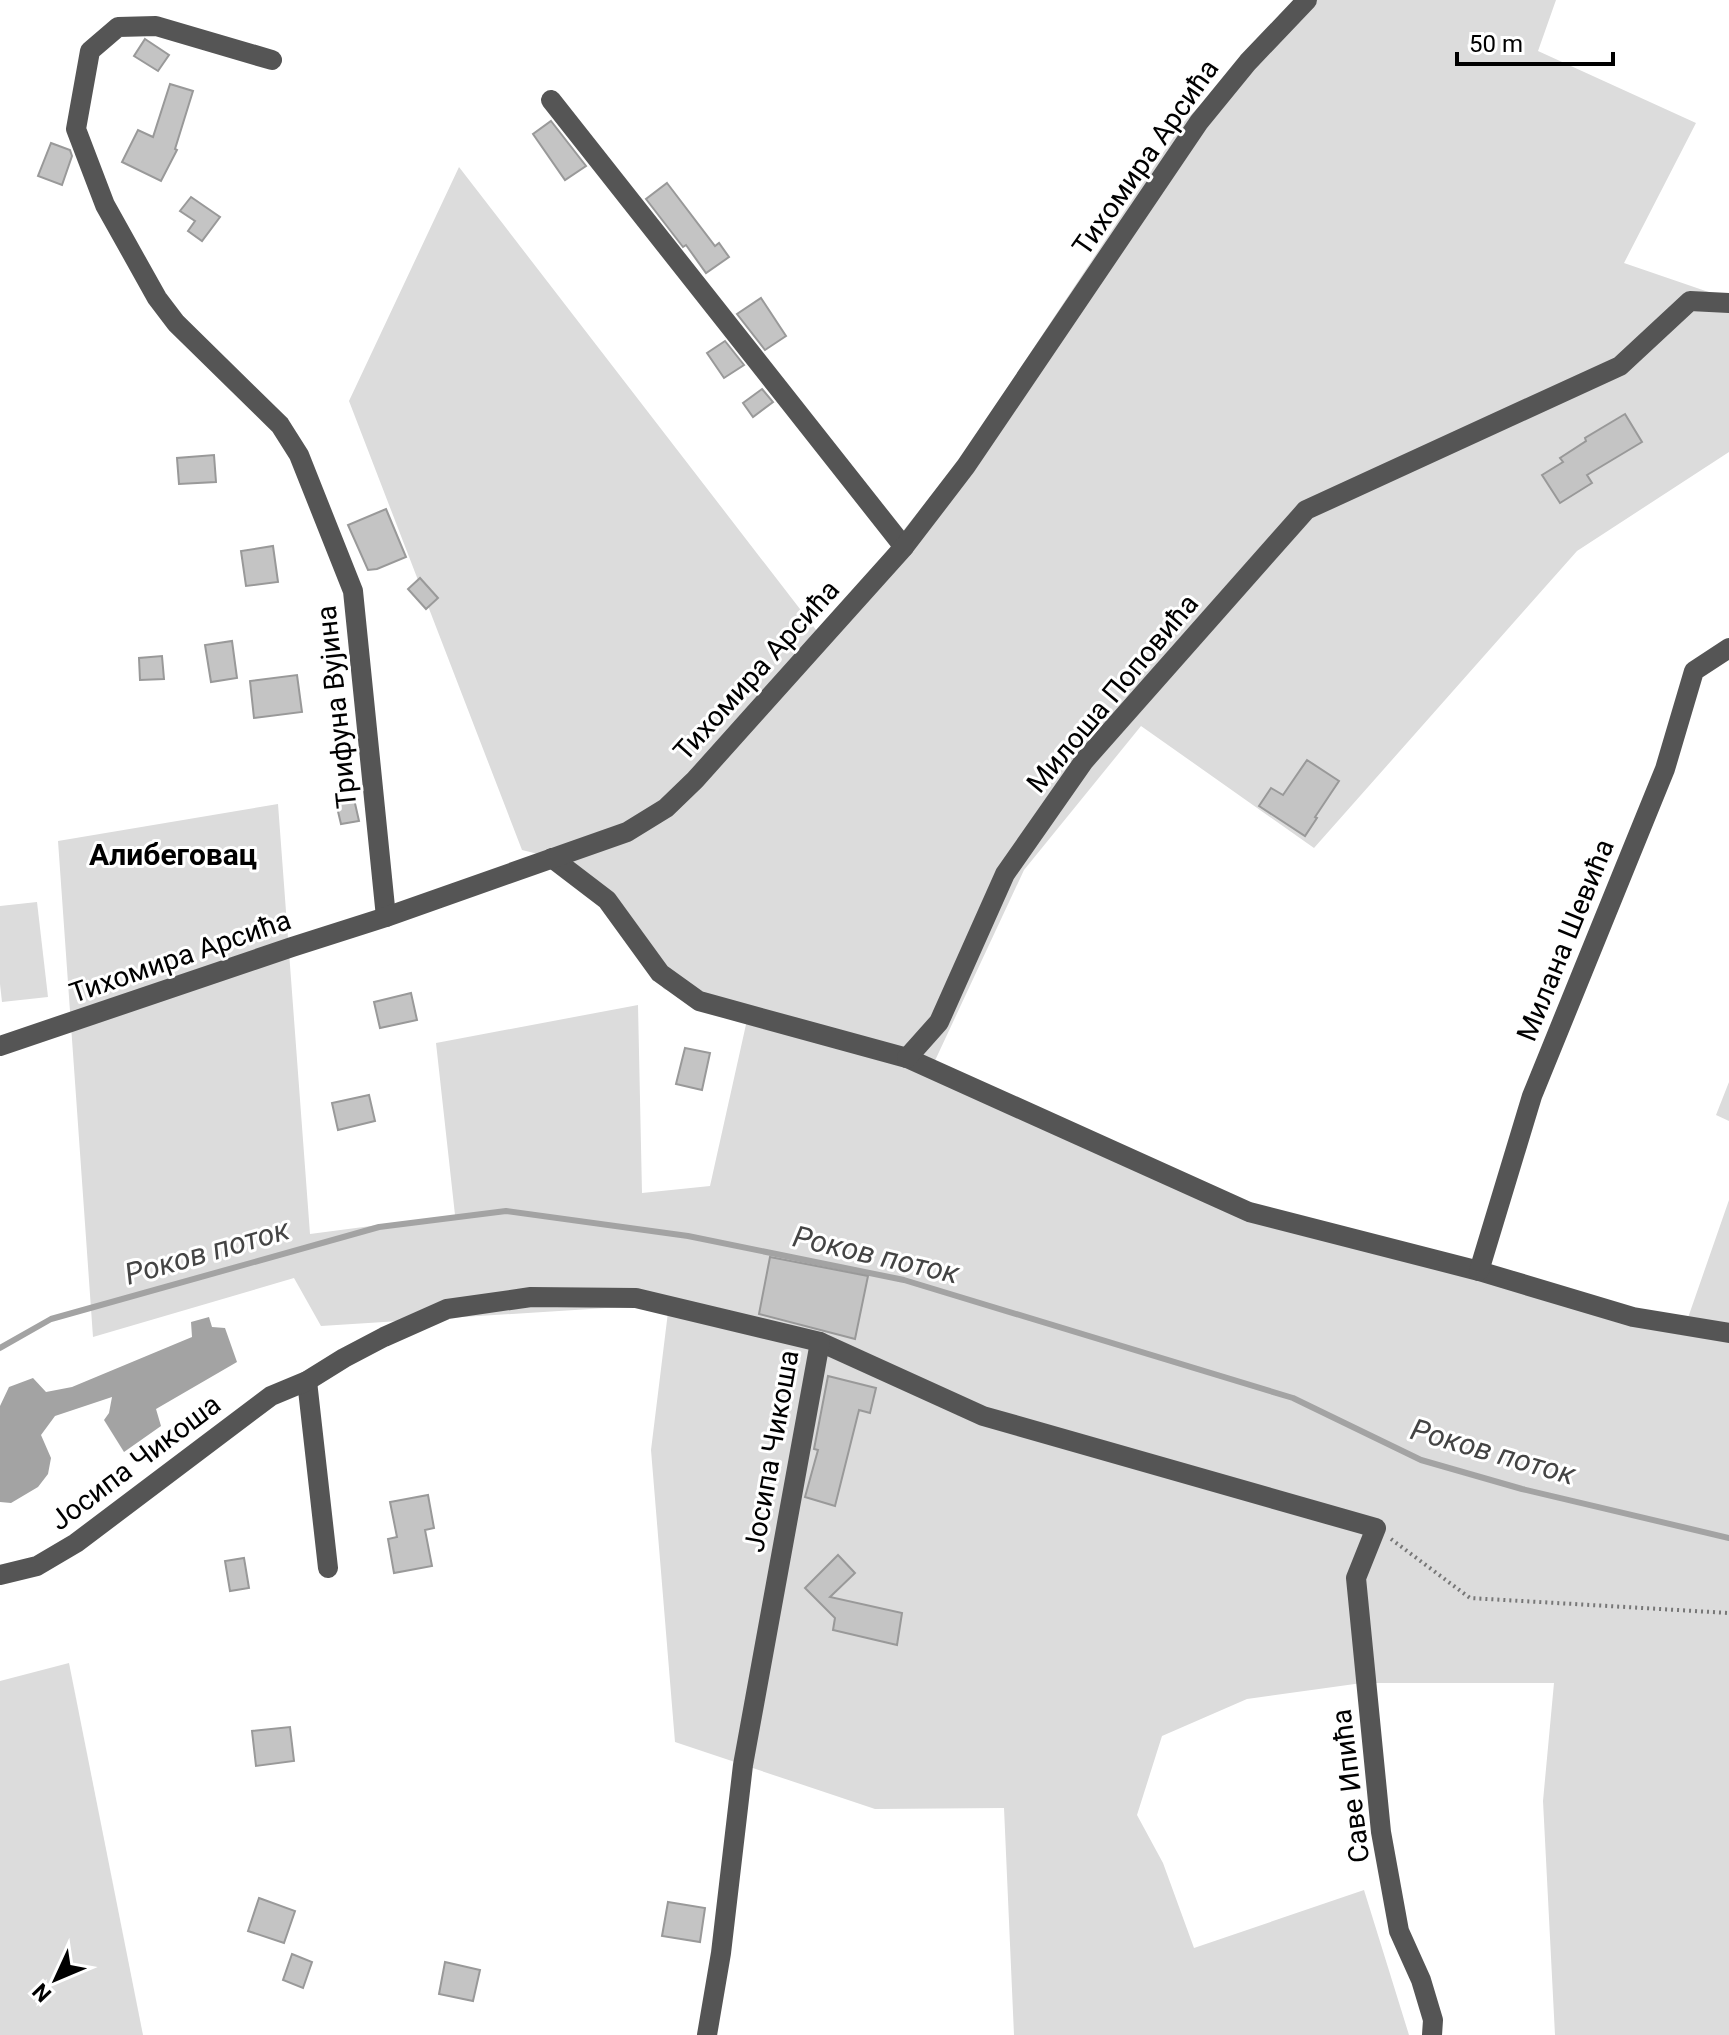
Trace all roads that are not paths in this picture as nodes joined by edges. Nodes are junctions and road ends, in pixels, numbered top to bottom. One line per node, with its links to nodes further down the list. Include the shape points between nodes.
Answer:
1 (1307, 0): 5 (street, Тихомира Арсића, via 1199,122 975,453)
2 (272, 60): 8 (street, Трифуна Вујина, via 156,26 118,27 90,51 76,129 105,205 157,298 280,425 299,455 353,591)
3 (551, 100): 5 (street)
4 (1729, 303): 10 (street, Милоша Поповића, via 1690,301 1620,366 1306,510 1084,761 1005,874 939,1022)
5 (904, 547): 7 (street, Тихомира Арсића, via 666,808 627,832)
6 (1729, 648): 11 (street, Милана Шевића, via 1694,671 1665,769 1532,1096)
7 (552, 858): 8 (street, Тихомира Арсића); 10 (street, via 607,900 660,973 699,1001)
8 (386, 917): 9 (street, Тихомира Арсића)
9 (0, 1046)
10 (907, 1058): 11 (street, via 1249,1212)
11 (1479, 1271): 12 (street, via 1633,1317)
12 (1729, 1333)
13 (820, 1342): 14 (street, Јосипа Чикоша, via 636,1298 531,1297 447,1309); 17 (street, Јосипа Чикоша, via 743,1765); 18 (street, Саве Ипића, via 983,1416 1376,1528 1356,1578 1381,1832 1399,1931 1421,1980)
14 (307, 1381): 15 (street); 16 (street, Јосипа Чикоша, via 271,1396 76,1543 37,1566)
15 (328, 1568)
16 (0, 1575)
17 (707, 2035)
18 (1432, 2035)

